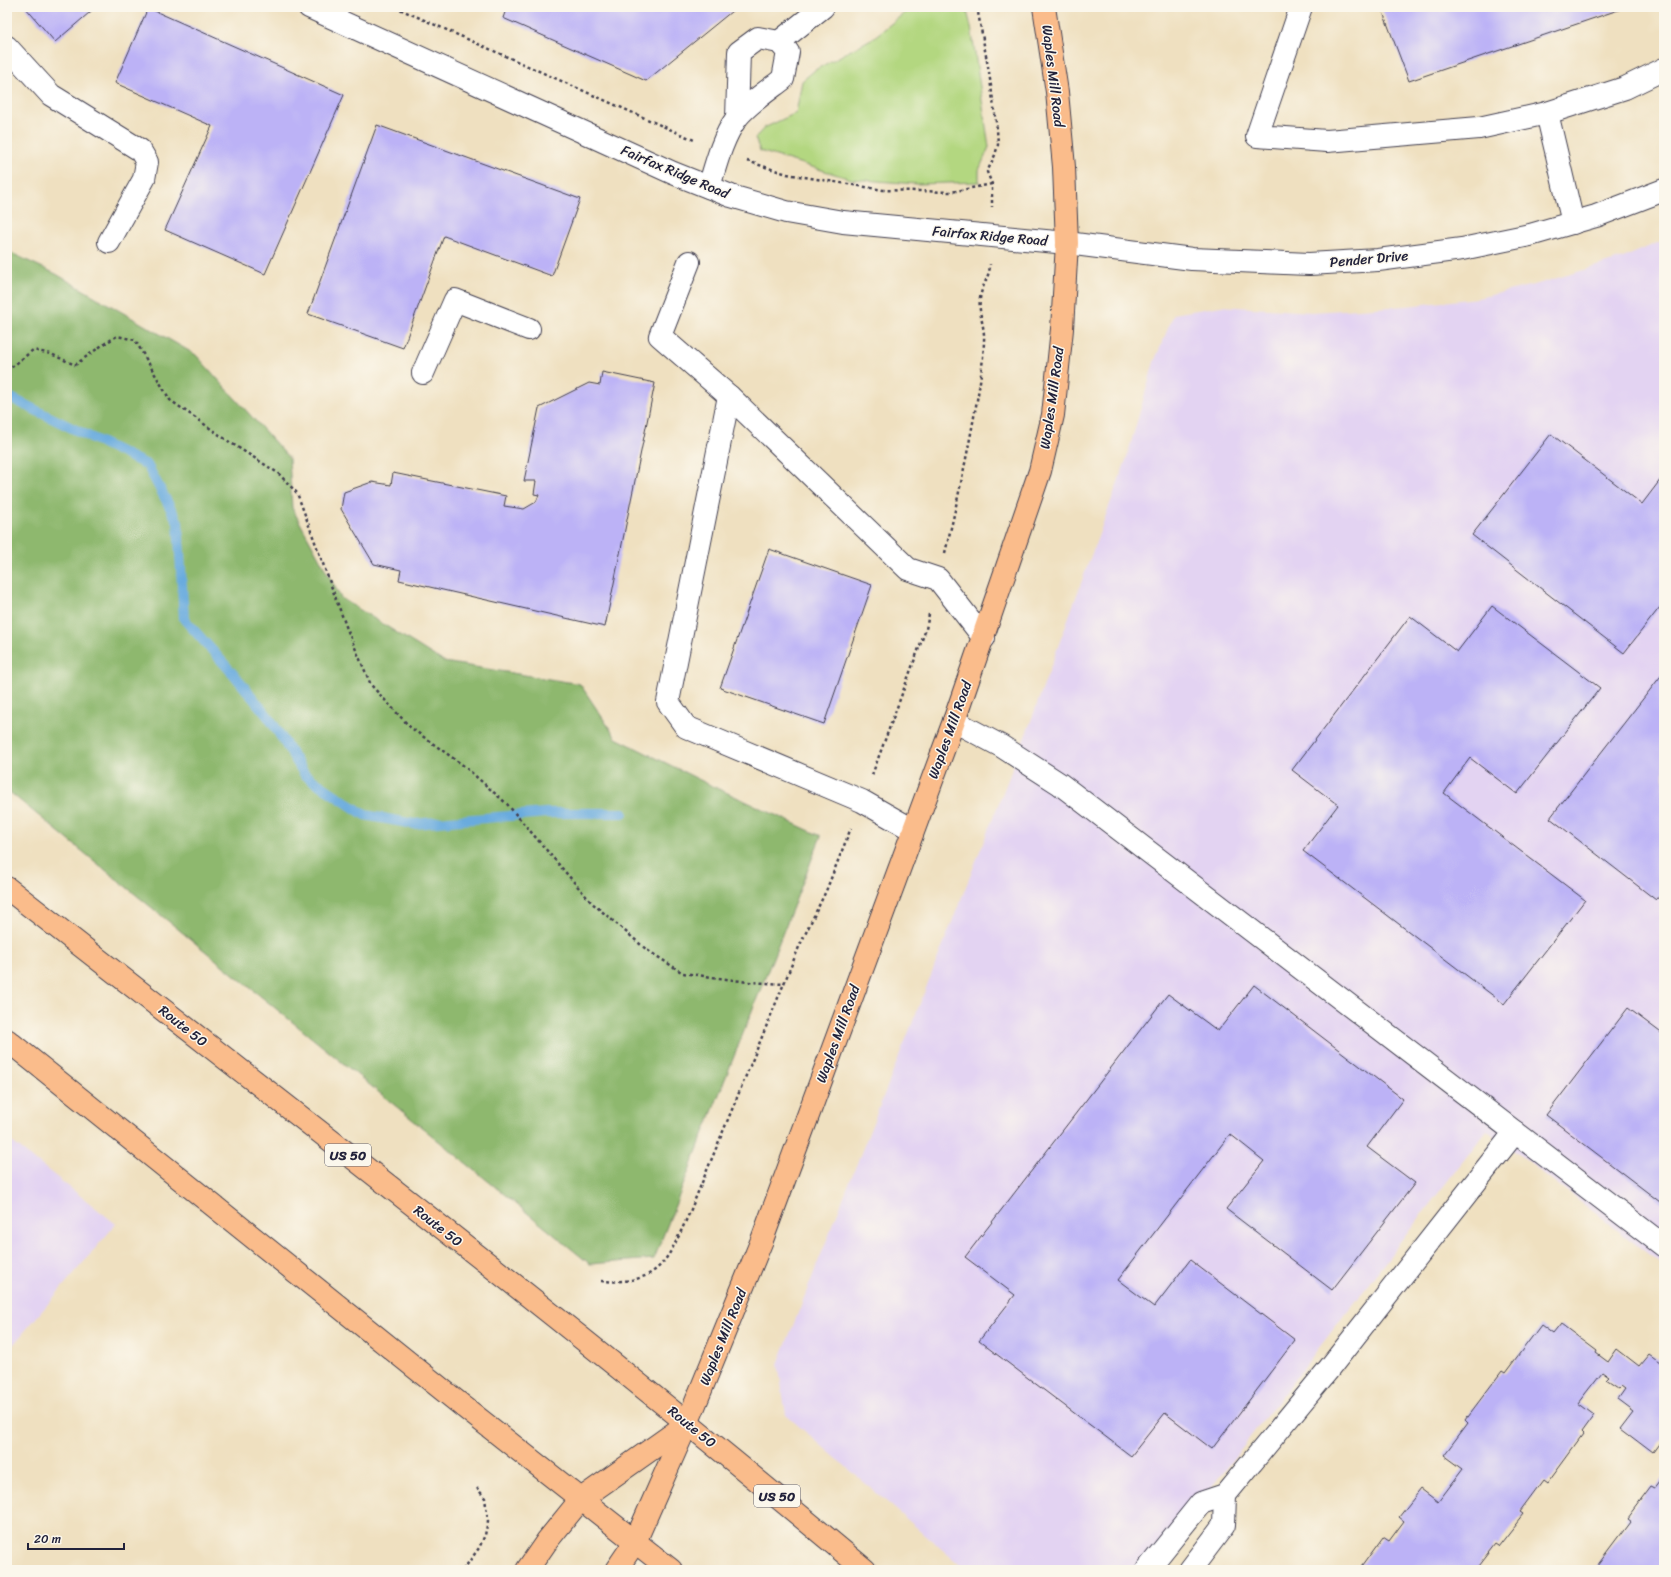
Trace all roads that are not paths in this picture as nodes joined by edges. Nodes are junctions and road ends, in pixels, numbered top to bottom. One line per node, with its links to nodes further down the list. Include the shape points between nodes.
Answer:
1 (309, 7): 10 (street, Fairfax Ridge Road, via 673,173)
2 (823, 7): 5 (street)
3 (1044, 7): 14 (main road, Waples Mill Road, via 1057,92 1064,167)
4 (1302, 7): 8 (street, via 1257,136 1327,141 1479,128)
5 (778, 42): 9 (street, via 788,52 784,79); 9 (street, via 758,38 739,52)
6 (7, 47): 13 (street, via 51,95 140,150 147,162 144,179)
7 (1664, 69): 8 (street, via 1625,88)
8 (1547, 113): 12 (street)
9 (737, 118): 10 (street, via 720,152)
10 (709, 187): 14 (street, Fairfax Ridge Road, via 786,212 843,222)
11 (1664, 190): 12 (street, Pender Drive)
12 (1573, 223): 14 (street, Pender Drive, via 1462,249 1378,260 1309,264 1192,259)
13 (109, 242)
14 (1067, 244): 19 (main road, Waples Mill Road, via 1053,415 1040,471)
15 (689, 262): 18 (street, via 660,336)
16 (528, 329): 17 (street, via 455,300)
17 (423, 373)
18 (729, 396): 19 (street, via 908,569 938,579); 21 (street, via 668,702 686,727 862,802)
19 (984, 638): 20 (main road, Waples Mill Road)
20 (954, 721): 21 (main road, Waples Mill Road); 24 (street, via 1001,746 1060,784)
21 (913, 830): 26 (main road, Waples Mill Road, via 762,1240)
22 (7, 888): 26 (main road, Route 50 / US 50)
23 (7, 1040): 28 (main road)
24 (1515, 1132): 25 (street); 27 (street, via 1328,1370)
25 (1664, 1246)
26 (688, 1424): 28 (main road); 29 (main road, Waples Mill Road); 33 (main road, Route 50 / US 50)
27 (1225, 1494): 34 (street, via 1201,1503); 35 (street, via 1224,1524)
28 (581, 1499): 29 (main road); 30 (main road)
29 (635, 1542): 31 (main road, Waples Mill Road); 32 (main road)
30 (527, 1570)
31 (616, 1570)
32 (671, 1570)
33 (865, 1570)
34 (1147, 1570)
35 (1190, 1570)

